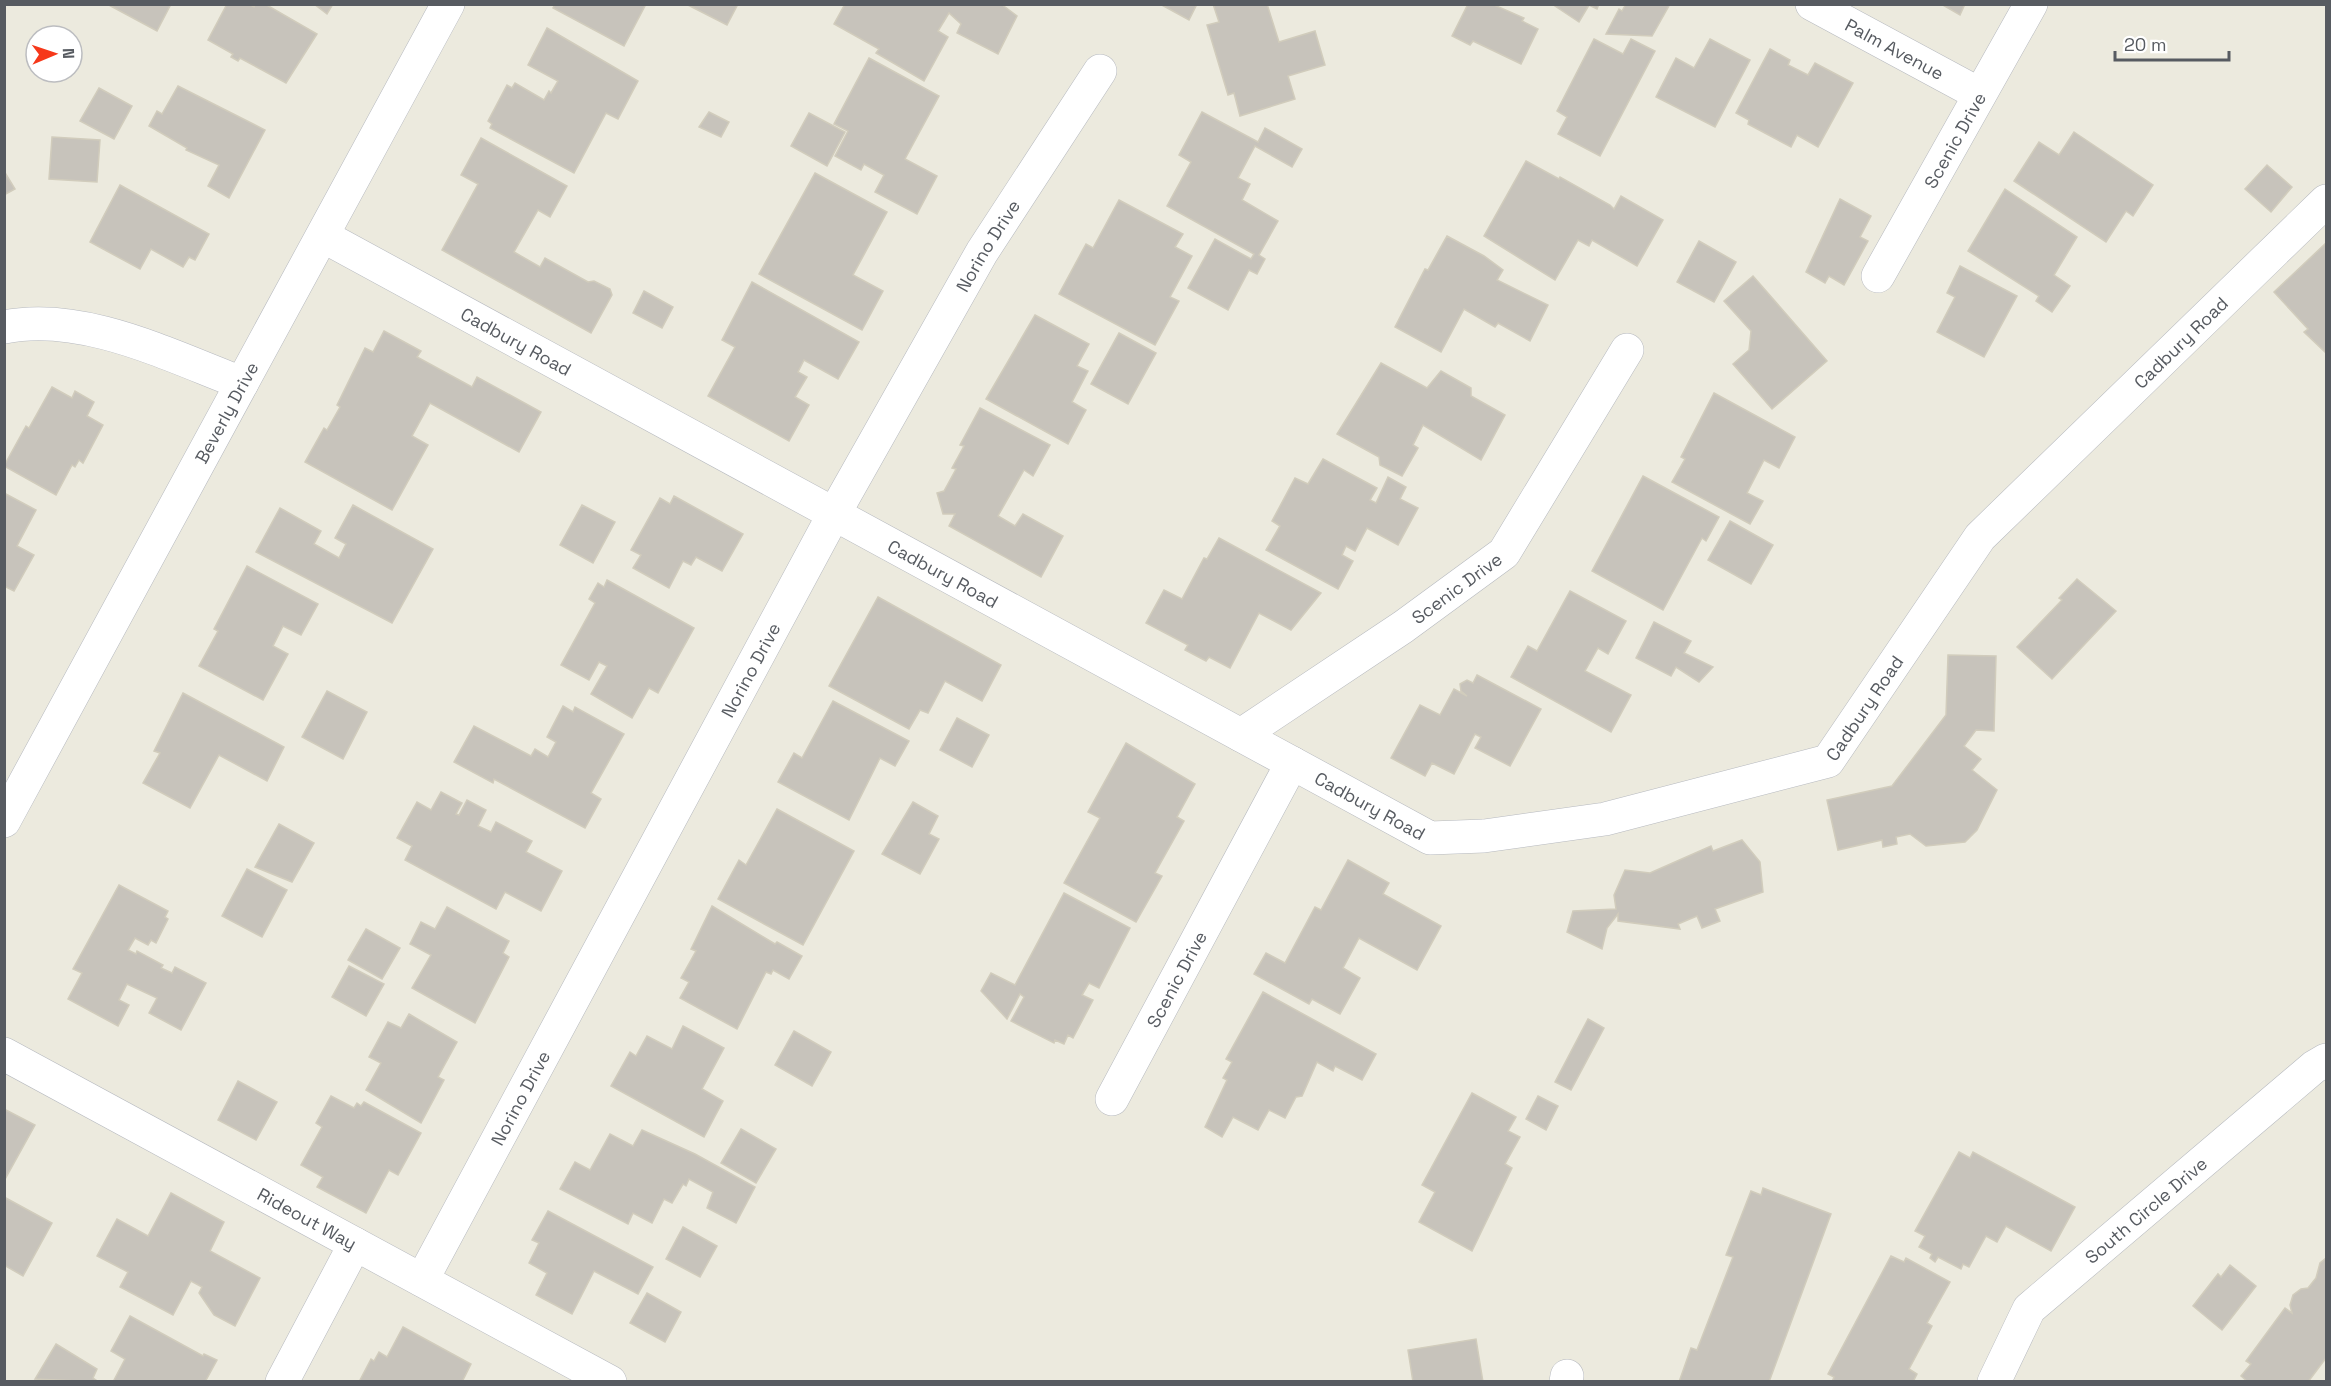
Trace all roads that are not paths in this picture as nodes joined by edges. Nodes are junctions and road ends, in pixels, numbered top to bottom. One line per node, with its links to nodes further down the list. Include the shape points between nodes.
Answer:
1 (448, 4): 7 (street, Beverly Drive)
2 (1812, 4): 5 (street, Palm Avenue)
3 (2031, 4): 5 (street, Scenic Drive)
4 (1100, 71): 12 (street, Norino Drive, via 982,252)
5 (1979, 94): 8 (street, Scenic Drive)
6 (2326, 201): 14 (street, Cadbury Road, via 1980,537 1828,761 1605,819 1484,836 1430,838)
7 (322, 236): 11 (street, Beverly Drive); 12 (street, Cadbury Road)
8 (1878, 276)
9 (4, 327): 11 (street, via 28,322 106,332)
10 (1627, 350): 13 (street, Scenic Drive, via 1504,553)
11 (242, 383): 15 (street, Beverly Drive)
12 (834, 514): 13 (street, Cadbury Road); 20 (street, Norino Drive)
13 (1241, 735): 14 (street, Cadbury Road)
14 (1292, 763): 18 (street, Scenic Drive)
15 (4, 821)
16 (4, 1054): 19 (street, Rideout Way)
17 (2326, 1060): 23 (street, South Circle Drive, via 2029,1309)
18 (1112, 1099)
19 (355, 1244): 20 (street, Rideout Way); 21 (street)
20 (422, 1280): 22 (street, Rideout Way)
21 (282, 1382)
22 (610, 1382)
23 (1994, 1382)

